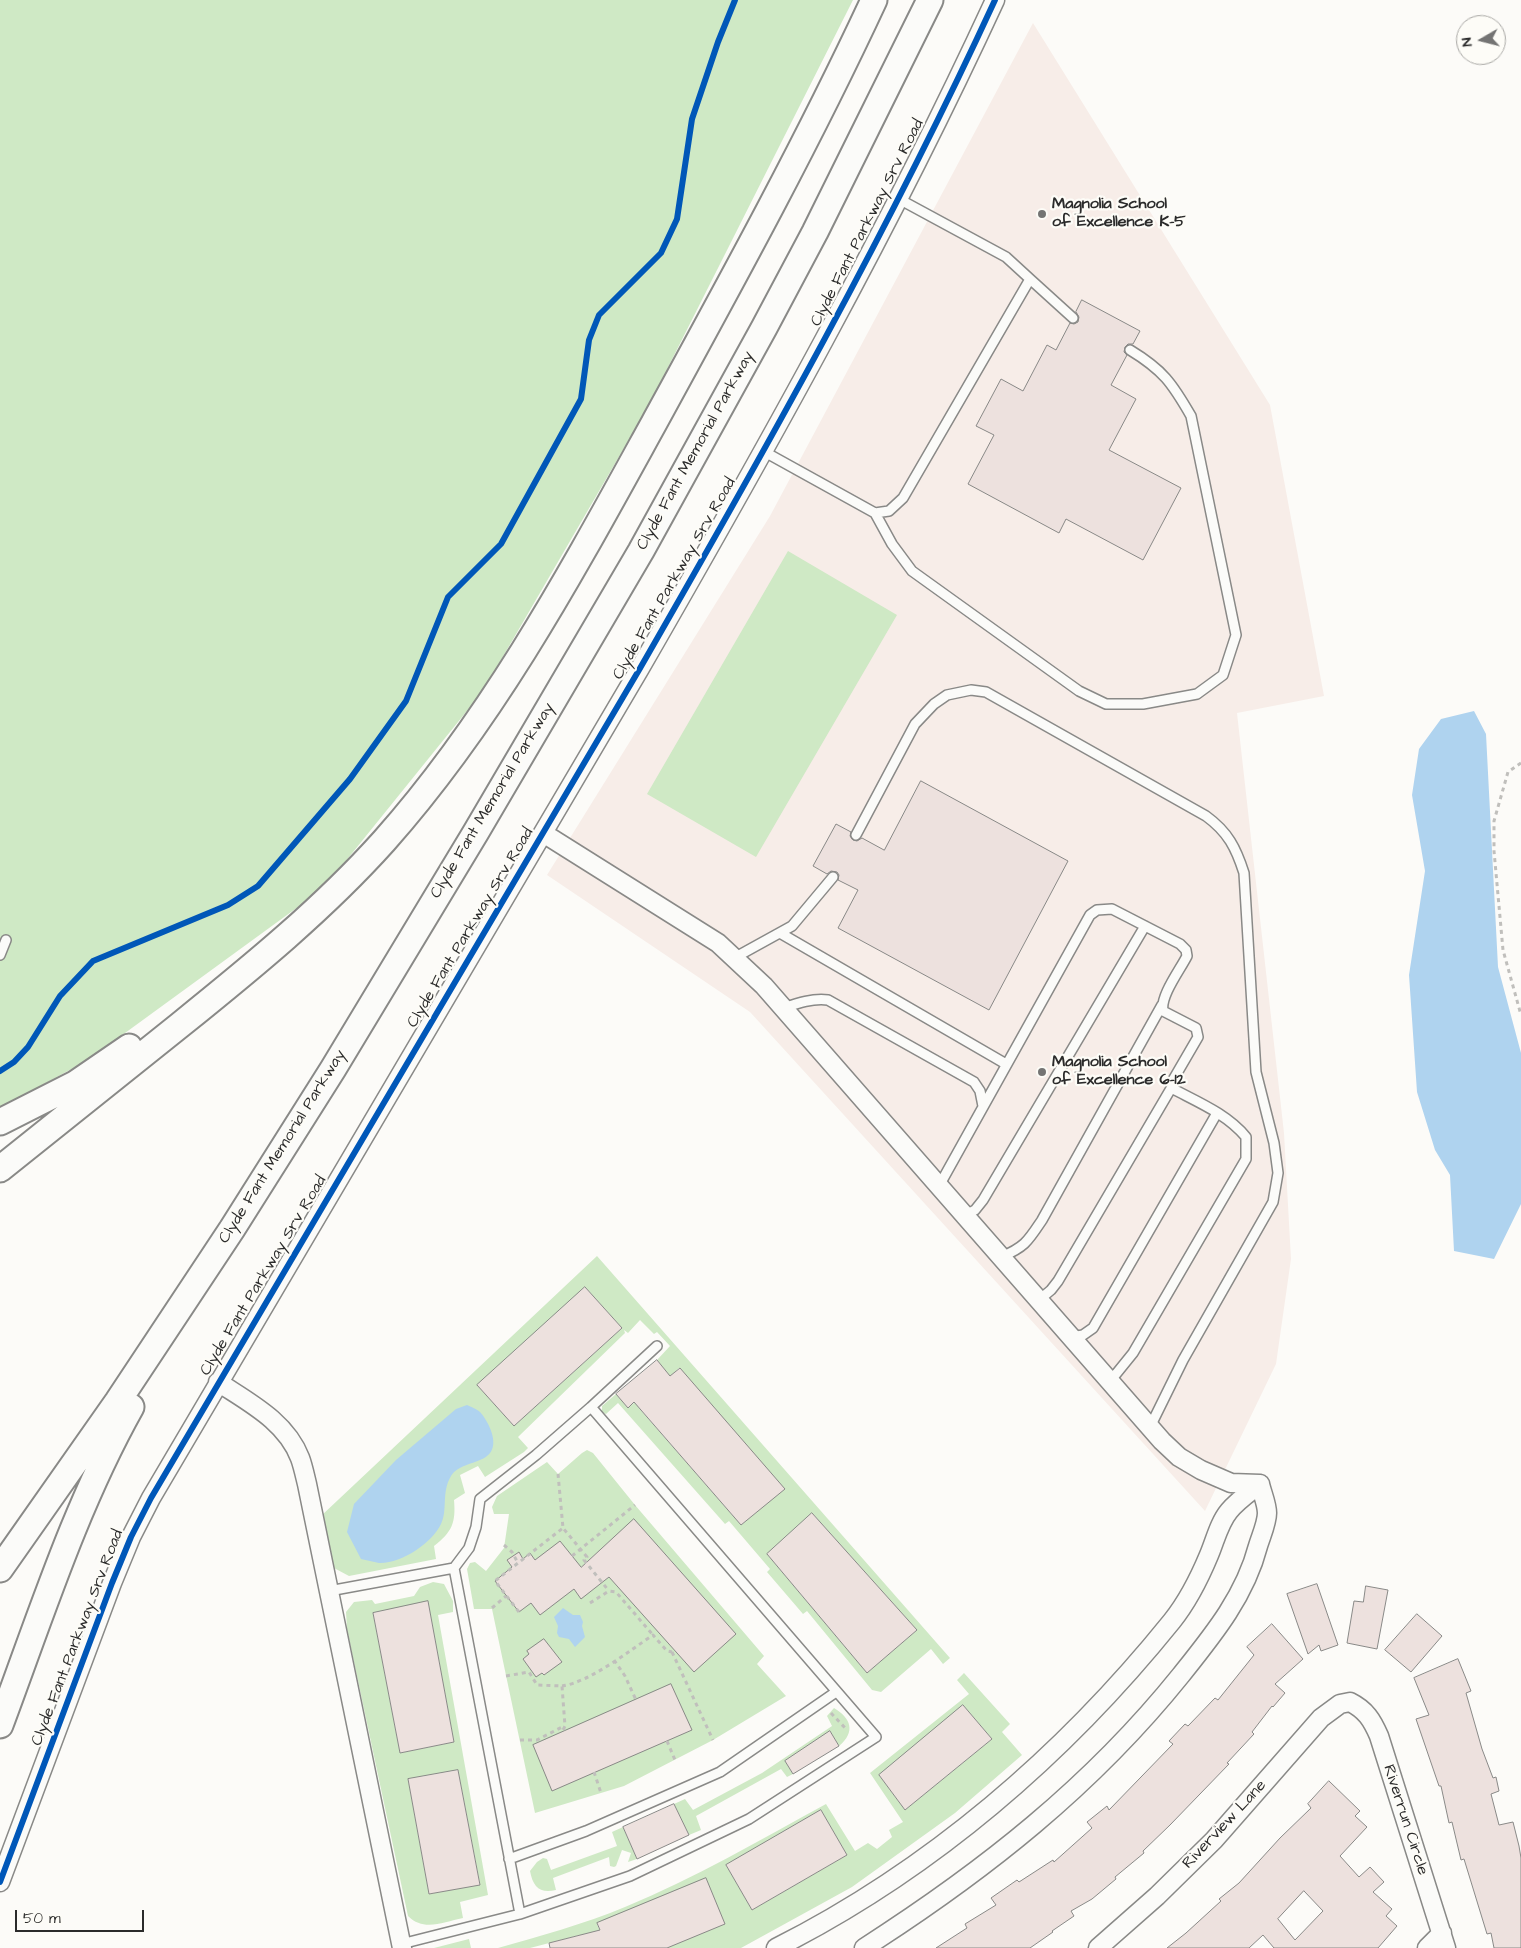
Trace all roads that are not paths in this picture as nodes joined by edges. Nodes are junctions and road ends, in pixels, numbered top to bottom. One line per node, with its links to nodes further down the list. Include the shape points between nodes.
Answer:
1 (874, 0): 16 (main road, via 793,163 693,352 608,506 490,706 385,840)
2 (930, 0): 30 (main road, Clyde Fant Memorial Parkway, via 801,258 641,550 338,1061)
3 (995, 0): 4 (street, Clyde Fant Parkway Srv Road)
4 (897, 198): 5 (lane, via 1006,257); 8 (street, Clyde Fant Parkway Srv Road)
5 (1030, 279): 6 (lane); 9 (lane, via 903,498 890,511)
6 (1073, 318)
7 (1130, 350): 9 (lane, via 1151,363 1174,386 1191,416 1236,636 1223,675 1196,694 1143,704 1106,704 1079,692 912,571 892,544)
8 (763, 451): 9 (lane); 10 (street, Clyde Fant Parkway Srv Road)
9 (875, 512)
10 (543, 833): 18 (street, via 718,943); 35 (street, Clyde Fant Parkway Srv Road)
11 (856, 835): 37 (lane, via 915,724 947,695 971,690 986,692 1206,816 1220,827 1236,850 1244,873 1256,1072 1274,1143 1278,1172 1276,1190 1273,1202 1183,1360)
12 (833, 877): 14 (lane, via 792,926)
13 (1145, 926): 19 (lane, via 1186,950 1187,956); 21 (lane, via 1112,909 1097,910 1090,915); 28 (lane, via 984,1200)
14 (780, 933): 18 (lane); 21 (lane)
15 (6, 940): 17 (lane)
16 (277, 945): 25 (main road, via 75,1084); 26 (main road)
17 (0, 955)
18 (734, 958): 20 (street)
19 (1162, 1005): 22 (lane, via 1162,1011 1196,1028 1198,1037); 29 (lane, via 1042,1220 1027,1243)
20 (783, 1008): 23 (lane, via 803,1001 828,1000 974,1082); 27 (street)
21 (1006, 1064): 23 (lane)
22 (1173, 1085): 24 (lane, via 1175,1090); 31 (lane, via 1058,1281)
23 (983, 1106): 27 (lane)
24 (1217, 1112): 32 (lane, via 1094,1328 1083,1335); 34 (lane, via 1246,1137 1246,1159 1133,1353)
25 (0, 1122)
26 (0, 1169)
27 (939, 1186): 28 (street)
28 (965, 1215): 29 (street)
29 (1001, 1257): 31 (street)
30 (188, 1296): 40 (main road, Clyde Fant Memorial Parkway); 44 (main road, via 90,1490)
31 (1039, 1300): 32 (street)
32 (1071, 1337): 34 (street)
33 (657, 1346): 36 (lane)
34 (1108, 1380): 37 (street)
35 (218, 1382): 41 (street, via 270,1417 287,1434 300,1457); 46 (street, Clyde Fant Parkway Srv Road, via 150,1498 131,1537)
36 (591, 1406): 39 (lane, via 480,1499 469,1548); 42 (lane)
37 (1150, 1427): 38 (street, via 1179,1457 1201,1470 1231,1483)
38 (1260, 1484): 50 (street, via 1229,1511 1200,1576 1173,1619 1070,1735 943,1843 852,1906); 51 (street, via 1267,1513 1243,1588 1208,1643 1162,1699 1104,1761 1019,1838 944,1895)
39 (454, 1568): 41 (lane); 45 (lane)
40 (0, 1569)
41 (329, 1591): 49 (street)
42 (836, 1692): 45 (lane, via 720,1772 586,1831); 47 (lane, via 876,1737 749,1819 630,1876)
43 (1350, 1702): 48 (street, Riverrun Circle, via 1365,1711 1379,1736); 52 (street, Riverview Lane, via 1340,1704 1321,1718 1214,1840)
44 (0, 1726)
45 (509, 1859): 47 (lane)
46 (0, 1882)
47 (520, 1914): 49 (lane)
48 (1444, 1941): 53 (street)
49 (402, 1946)
50 (776, 1948)
51 (864, 1948)
52 (1098, 1948)
53 (1427, 1948)

